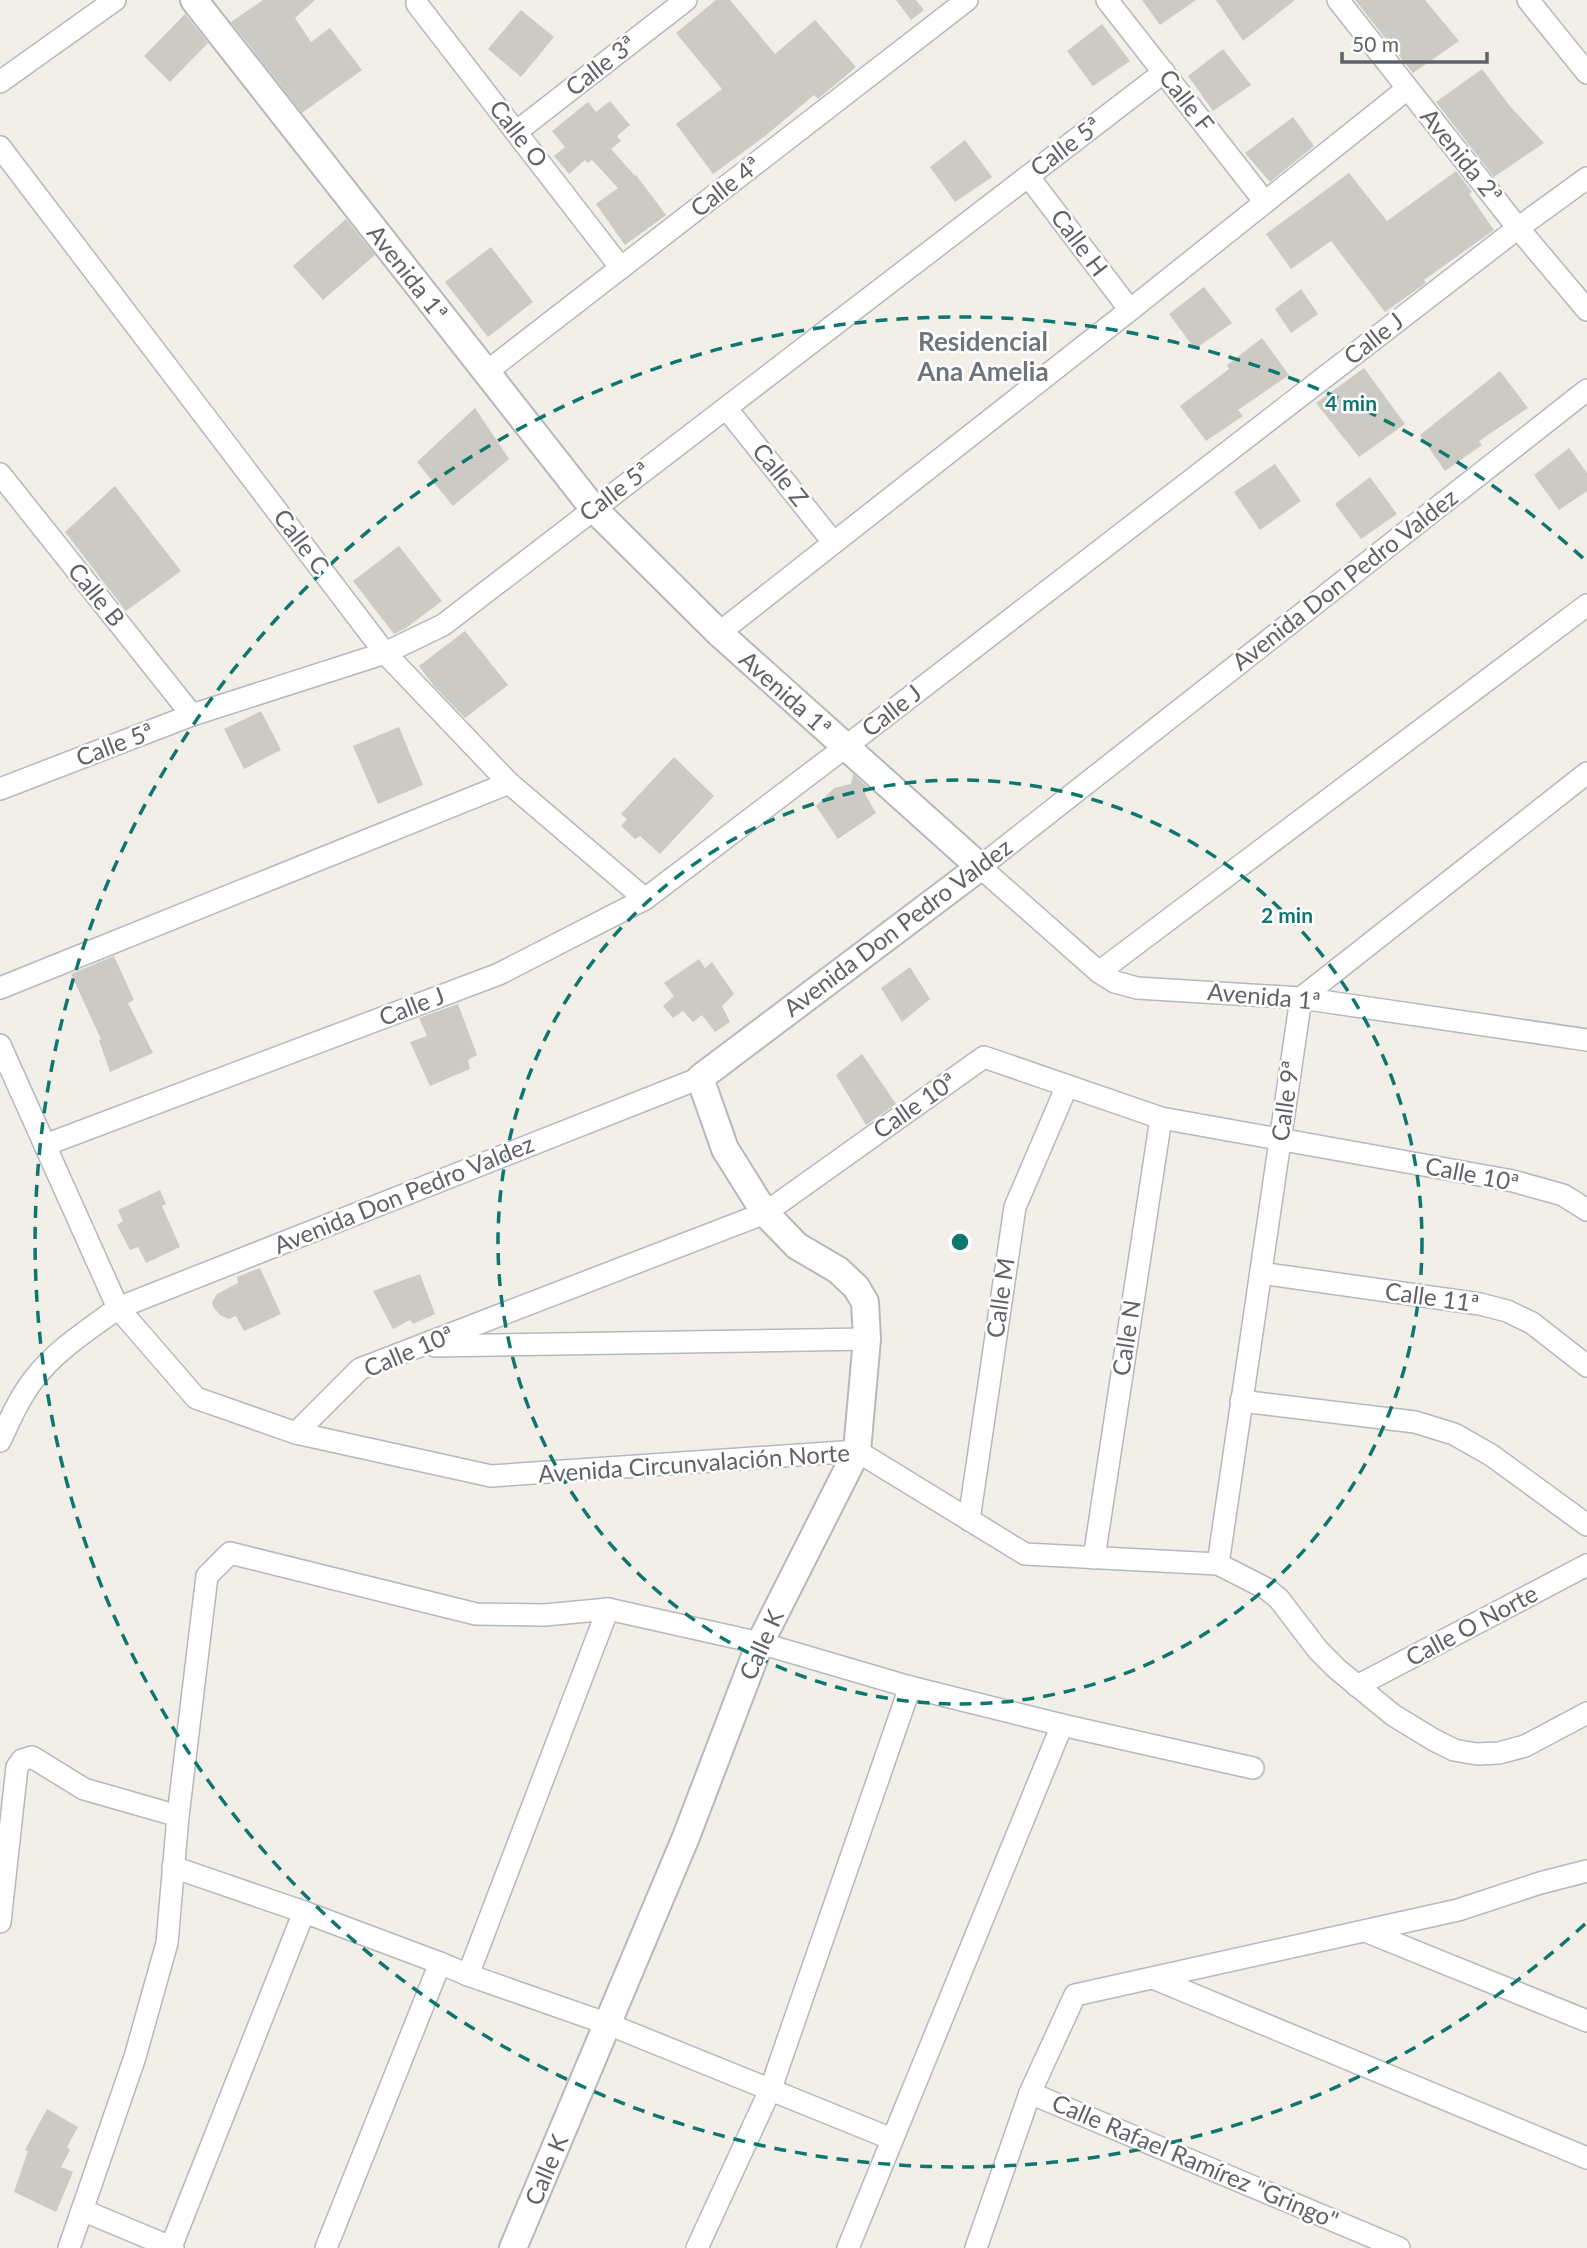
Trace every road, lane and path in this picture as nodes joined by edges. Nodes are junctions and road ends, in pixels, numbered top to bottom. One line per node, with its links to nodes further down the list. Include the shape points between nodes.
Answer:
1 (115, 0): 11 (street)
2 (194, 0): 22 (street, Avenida 1ª)
3 (417, 0): 13 (street, Calle O)
4 (686, 0): 13 (street, Calle 3ª)
5 (967, 0): 19 (street, Calle 4ª)
6 (1107, 0): 9 (street, Calle F)
7 (1338, 0): 12 (street, Avenida 2ª)
8 (1528, 0): 10 (street)
9 (1164, 72): 15 (street, Calle 5ª); 17 (street, Calle F)
10 (1587, 73)
11 (0, 82)
12 (1407, 89): 17 (street); 18 (street, Avenida 2ª)
13 (516, 132): 19 (street, Calle O)
14 (0, 147): 30 (street, Calle C)
15 (1028, 176): 20 (street, Calle H); 24 (street, Calle 5ª)
16 (1587, 178): 18 (street, Calle J)
17 (1265, 202): 20 (street)
18 (1518, 228): 21 (street, Avenida 2ª); 32 (street, Calle J)
19 (621, 268): 22 (street, Calle 4ª)
20 (1130, 310): 27 (street)
21 (1587, 310)
22 (485, 373): 26 (street, Avenida 1ª)
23 (1587, 390): 36 (street, Avenida Don Pedro Valdez)
24 (726, 408): 26 (street, Calle 5ª); 27 (street, Calle Z)
25 (0, 474): 31 (street, Calle B)
26 (593, 508): 29 (street, Avenida 1ª); 30 (street, Calle 5ª, via 449,621)
27 (833, 542): 29 (street)
28 (1587, 605): 38 (street)
29 (719, 633): 32 (street, Avenida 1ª)
30 (385, 653): 31 (street, Calle 5ª); 34 (street, Calle C)
31 (192, 715): 35 (street, Calle 5ª)
32 (844, 748): 36 (street, Avenida 1ª); 37 (street, Calle J)
33 (1587, 773): 40 (street)
34 (509, 783): 37 (street, Calle C); 39 (street)
35 (0, 789)
36 (980, 867): 38 (street, Avenida 1ª); 43 (street, Avenida Don Pedro Valdez)
37 (645, 899): 47 (street, Calle J, via 499,974)
38 (1098, 972): 40 (street, Avenida 1ª, via 1137,988)
39 (0, 988)
40 (1301, 998): 41 (street, Avenida 1ª); 46 (street, Calle 9ª)
41 (1587, 1040)
42 (0, 1045): 47 (street, Avenida Circunvalación Norte)
43 (700, 1078): 49 (street, Calle K, via 725,1149); 51 (street, Avenida Don Pedro Valdez)
44 (1067, 1086): 45 (street, Calle 10ª); 49 (street, Calle 10ª, via 984,1057); 59 (street, Calle M, via 1015,1206)
45 (1161, 1118): 46 (street, Calle 10ª); 61 (street, Calle N)
46 (1280, 1139): 48 (street, Calle 10ª, via 1513,1181 1563,1195); 50 (street, Calle 9ª)
47 (45, 1145): 51 (street, Avenida Circunvalación Norte)
48 (1587, 1210)
49 (765, 1213): 52 (street, Calle K, via 797,1246 838,1270 856,1287 865,1302); 53 (street, Calle 10ª)
50 (1261, 1273): 54 (street, Calle 11ª, via 1507,1311); 55 (street, Calle 9ª)
51 (118, 1308): 56 (street, Avenida Circunvalación Norte, via 196,1398); 57 (street, Avenida Don Pedro Valdez, via 65,1346 34,1378)
52 (867, 1339): 53 (street); 58 (street, Calle K)
53 (419, 1346): 56 (street, Calle 10ª, via 360,1369)
54 (1587, 1366)
55 (1241, 1401): 60 (street, via 1415,1422 1454,1434 1491,1455); 62 (street, Calle 9ª)
56 (296, 1433): 58 (street, Avenida Circunvalación Norte, via 491,1476)
57 (0, 1441)
58 (857, 1451): 59 (street, Avenida Circunvalación Norte); 65 (street, Calle K)
59 (969, 1520): 61 (street, Avenida Circunvalación Norte, via 1025,1554)
60 (1587, 1525)
61 (1094, 1558): 62 (street, Avenida Circunvalación Norte)
62 (1218, 1564): 66 (street, Avenida Circunvalación Norte, via 1279,1599 1318,1650)
63 (1587, 1565): 66 (street, Calle O Norte)
64 (608, 1609): 65 (street); 71 (street, via 545,1615 476,1614 230,1553 207,1576); 78 (street)
65 (760, 1643): 67 (street); 81 (street, Calle K)
66 (1357, 1686): 68 (street, Avenida Circunvalación Norte, via 1393,1716 1434,1740 1477,1754 1525,1746)
67 (910, 1687): 69 (street); 82 (street)
68 (1587, 1713)
69 (1062, 1725): 70 (street); 84 (street)
70 (1253, 1768)
71 (178, 1816): 72 (street); 75 (street, via 84,1789 32,1757 22,1760 17,1767)
72 (173, 1867): 74 (street); 86 (street, via 167,1943 135,2057)
73 (1587, 1871): 76 (street, via 1458,1910)
74 (303, 1912): 77 (street); 88 (street)
75 (0, 1922)
76 (1365, 1931): 79 (street); 80 (street)
77 (440, 1963): 78 (street); 89 (street)
78 (468, 1975): 81 (street)
79 (1153, 1978): 83 (street, via 1075,1995); 85 (street)
80 (1587, 2021)
81 (608, 2024): 82 (street); 90 (street, Calle K)
82 (771, 2088): 84 (street); 91 (street)
83 (1030, 2093): 93 (street); 94 (street, Calle Rafael Ramírez "Gringo")
84 (892, 2139): 92 (street)
85 (1587, 2158)
86 (82, 2210): 87 (street); 88 (street)
87 (69, 2248)
88 (172, 2248)
89 (326, 2248)
90 (513, 2248)
91 (696, 2248)
92 (848, 2248)
93 (976, 2248)
94 (1399, 2248)

